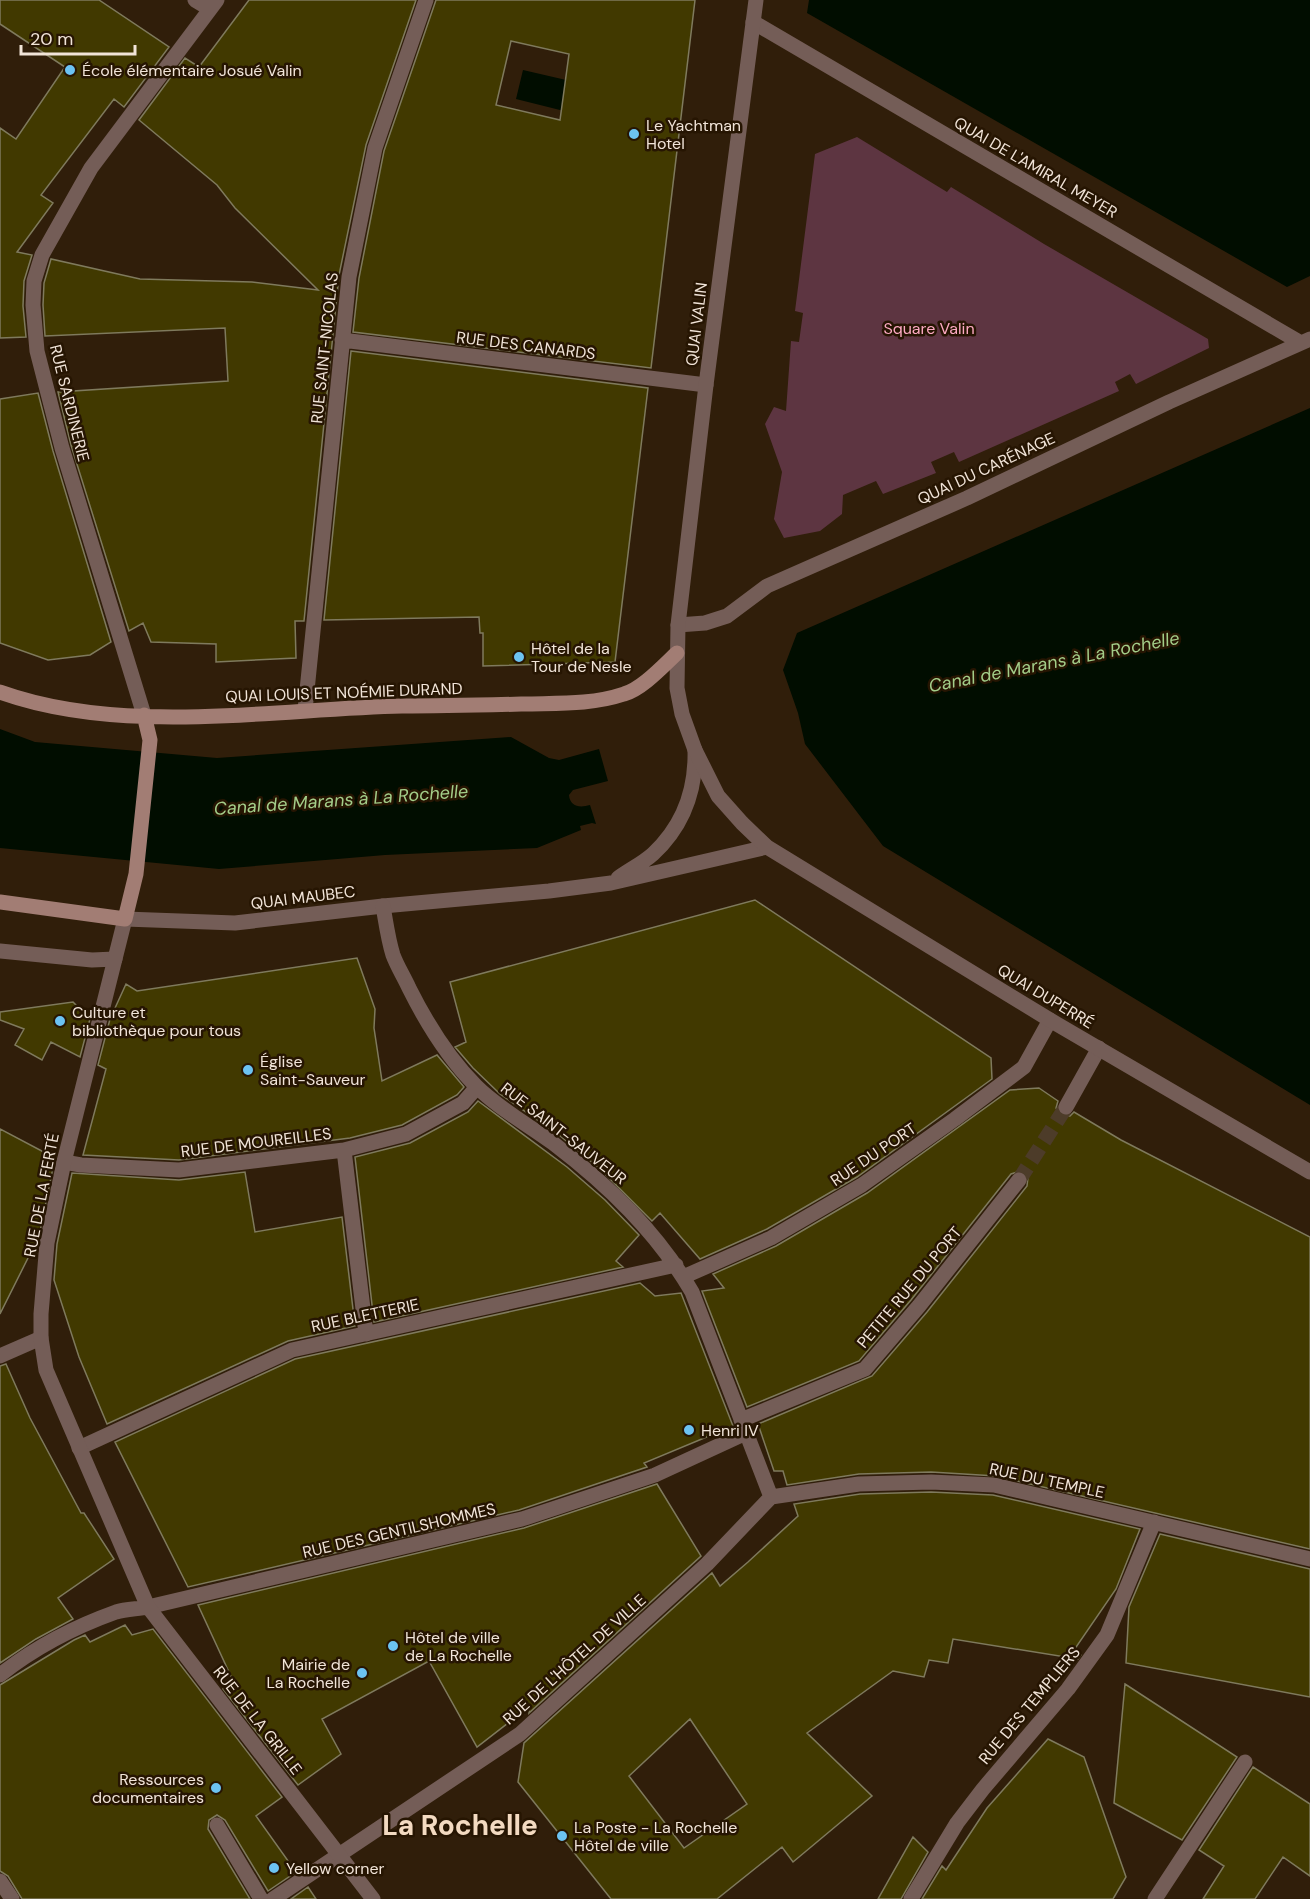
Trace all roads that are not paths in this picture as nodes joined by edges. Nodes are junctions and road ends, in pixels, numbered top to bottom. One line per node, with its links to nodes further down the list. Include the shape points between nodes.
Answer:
1 (195, 0): 4 (street)
2 (426, 0): 6 (street, RUE SAINT-NICOLAS, via 375,148 349,277)
3 (756, 0): 5 (street, QUAI VALIN)
4 (214, 4): 13 (street, RUE SARDINERIE, via 91,168 42,255 34,281 36,351)
5 (753, 22): 7 (street, QUAI DE L'AMIRAL MEYER); 8 (street, QUAI VALIN)
6 (342, 340): 8 (street, RUE DES CANARDS); 12 (street, RUE SAINT-NICOLAS)
7 (1305, 341): 9 (street, QUAI DU CARÉNAGE, via 967,498 766,586 727,616)
8 (706, 385): 9 (street, QUAI VALIN)
9 (678, 625): 10 (street, QUAI VALIN)
10 (677, 653): 12 (main road, QUAI LOUIS ET NOÉMIE DURAND, via 626,694 586,703); 14 (street, QUAI VALIN, via 677,688)
11 (0, 692): 13 (main road, QUAI LOUIS ET NOÉMIE DURAND, via 59,709)
12 (305, 710): 13 (main road, QUAI LOUIS ET NOÉMIE DURAND, via 194,717)
13 (144, 715): 19 (main road, via 150,740 136,874)
14 (695, 750): 15 (street, QUAI DUPERRÉ, via 718,796); 16 (street, QUAI MAUBEC, via 690,800 676,827 652,854)
15 (767, 847): 16 (street, QUAI MAUBEC); 22 (street, QUAI DUPERRÉ)
16 (611, 883): 18 (street, QUAI MAUBEC)
17 (0, 902): 19 (main road, QUAI MAUBEC)
18 (383, 906): 19 (street, QUAI MAUBEC, via 235,923); 24 (street, RUE SAINT-SAUVEUR, via 394,956 425,1021 451,1059)
19 (125, 919): 21 (street, RUE DE LA FERTÉ)
20 (0, 951): 21 (street)
21 (115, 959): 27 (street, RUE DE LA FERTÉ)
22 (1050, 1020): 23 (street, QUAI DUPERRÉ); 30 (street, RUE DU PORT, via 1024,1067 862,1185 771,1238)
23 (1099, 1048): 25 (street); 28 (street, QUAI DUPERRÉ)
24 (477, 1087): 26 (street, RUE DE MOUREILLES, via 463,1103 406,1134); 30 (street, RUE SAINT-SAUVEUR, via 605,1185 649,1229)
25 (1066, 1107)
26 (344, 1150): 27 (street, RUE DE MOUREILLES, via 179,1170); 31 (street, RUE DE MOUREILLES)
27 (64, 1162): 32 (street, RUE DE LA FERTÉ, via 47,1243)
28 (1310, 1172)
29 (1019, 1180): 34 (street, PETITE RUE DU PORT, via 865,1369)
30 (679, 1271): 31 (street, RUE BLETTERIE); 34 (street, RUE SAINT-SAUVEUR, via 692,1292)
31 (366, 1334): 35 (street, RUE BLETTERIE, via 291,1350)
32 (41, 1338): 33 (street); 35 (street, RUE DE LA FERTÉ, via 46,1370)
33 (0, 1356)
34 (744, 1427): 36 (street, PETITE RUE DU PORT); 37 (street, RUE SAINT-SAUVEUR)
35 (79, 1448): 40 (street, RUE DE LA FERTÉ)
36 (655, 1475): 40 (street, RUE DES GENTILSHOMMES, via 522,1519)
37 (771, 1497): 38 (street, RUE DU TEMPLE, via 859,1484 994,1485); 44 (street, RUE DE L'HÔTEL DE VILLE, via 707,1564 520,1734)
38 (1154, 1522): 39 (street, RUE DU TEMPLE); 50 (street, RUE DES TEMPLIERS, via 1107,1635 1068,1689 982,1789)
39 (1310, 1559)
40 (148, 1607): 41 (street, RUE DES GENTILSHOMMES, via 118,1612 52,1641 23,1656); 44 (street, RUE DE LA GRILLE)
41 (0, 1675)
42 (1245, 1762): 51 (street)
43 (217, 1825): 47 (street)
44 (340, 1855): 48 (street, RUE DE L'HÔTEL DE VILLE); 49 (street, RUE DE LA GRILLE)
45 (0, 1881): 46 (street)
46 (12, 1899)
47 (261, 1899)
48 (273, 1899)
49 (373, 1899)
50 (911, 1899)
51 (1155, 1899)

